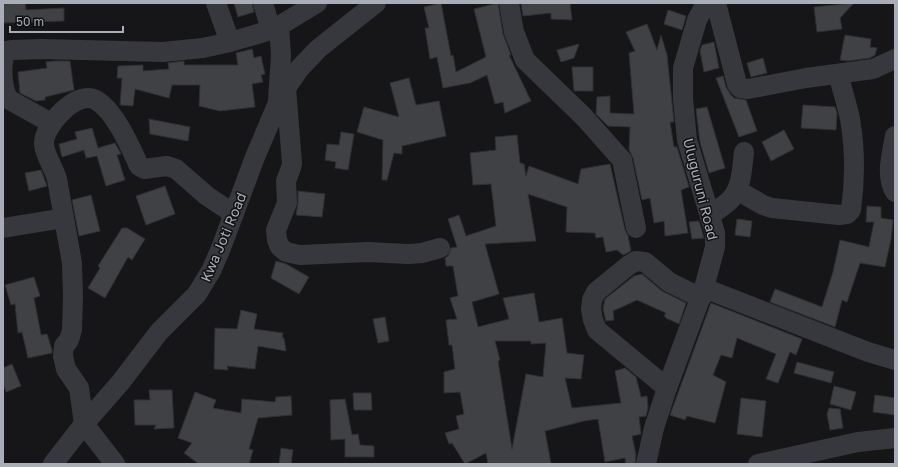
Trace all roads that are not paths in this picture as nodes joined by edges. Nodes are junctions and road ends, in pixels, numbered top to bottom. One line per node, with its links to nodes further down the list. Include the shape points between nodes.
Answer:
1 (216, 3): 9 (street)
2 (264, 3): 8 (street)
3 (317, 3): 8 (street)
4 (376, 3): 12 (street, Kwa Joti Road, via 318,49 299,70)
5 (509, 3): 22 (street, via 514,32 525,60 584,117 622,160)
6 (706, 3): 19 (street, Uluguruni Road, via 697,20 683,68 683,99 687,140)
7 (716, 3): 11 (street, via 740,88 748,89)
8 (274, 28): 9 (street); 12 (street, via 282,55)
9 (230, 42): 13 (street, via 163,52 6,51 3,84 8,99)
10 (895, 59): 11 (street, via 873,69)
11 (838, 74): 16 (street, via 850,120 853,153 851,210 847,214 838,215 772,208)
12 (282, 95): 18 (street, Kwa Joti Road); 23 (street, via 292,163 286,181 287,203 276,230 280,247 286,252 300,255 368,252 408,254)
13 (51, 123): 18 (street, via 69,105 84,97 94,99 103,105 122,131 139,166 144,169 166,166 176,168 207,196); 20 (street, via 44,144 57,179)
14 (895, 136): 17 (street, via 890,166 891,183)
15 (744, 152): 16 (street)
16 (737, 190): 19 (street, via 729,201)
17 (895, 192)
18 (234, 214): 27 (street, Kwa Joti Road, via 211,271 197,294 159,332)
19 (710, 215): 24 (street, Uluguruni Road, via 716,241)
20 (64, 218): 21 (street); 27 (street, via 72,263 73,296 72,330 64,346 63,356 66,369 79,388)
21 (3, 228)
22 (636, 228)
23 (440, 248)
24 (703, 293): 25 (street); 26 (street, Uluguruni Road); 26 (street, via 669,282 645,262 636,261 596,292 592,300 591,309 597,330)
25 (895, 360)
26 (667, 388): 31 (street, Uluguruni Road)
27 (84, 424): 29 (street, Kwa Joti Road); 30 (street)
28 (895, 438): 32 (street, via 858,442)
29 (53, 464)
30 (116, 464)
31 (646, 464)
32 (758, 464)

